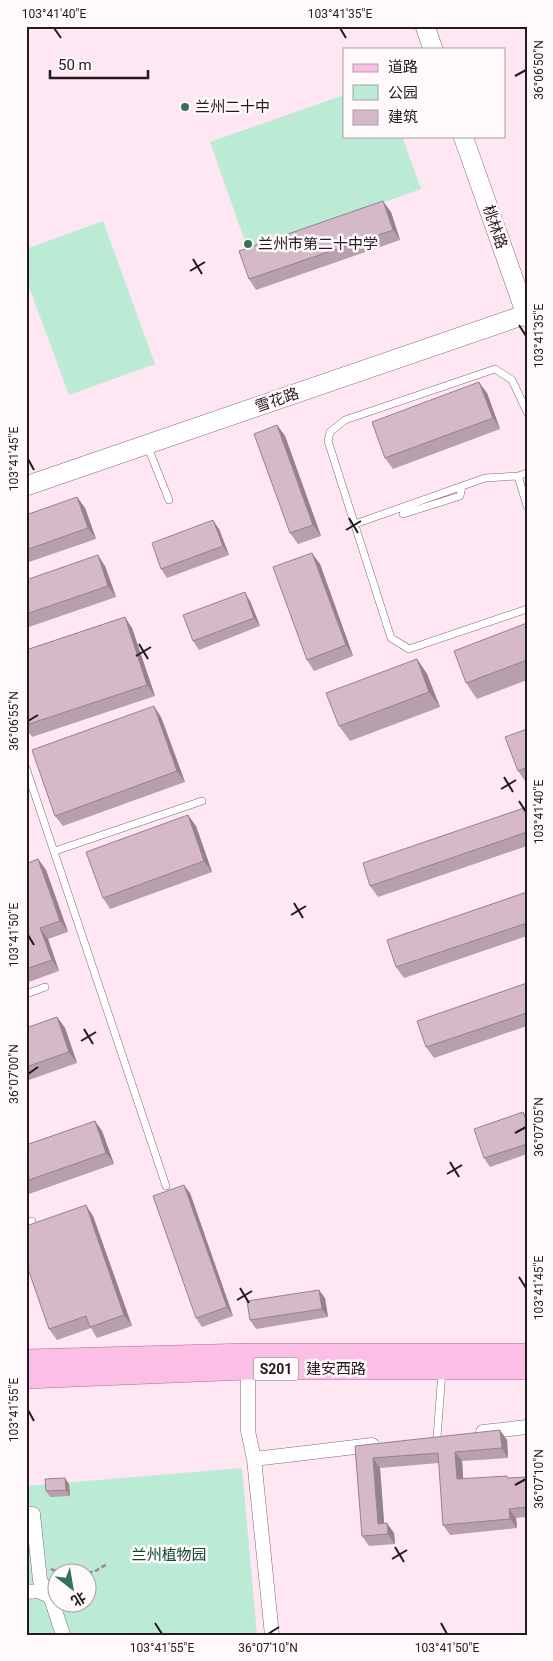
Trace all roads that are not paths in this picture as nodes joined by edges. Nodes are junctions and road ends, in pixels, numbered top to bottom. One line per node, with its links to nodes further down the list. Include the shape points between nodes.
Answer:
1 (425, 26): 2 (street)
2 (433, 48)
3 (464, 138): 4 (street, 桃林路)
4 (526, 315): 6 (street, 雪花路)
5 (527, 412): 14 (lane, via 512,380 495,369 345,420 330,432 328,441)
6 (147, 444): 9 (street, 雪花路); 11 (lane)
7 (527, 472): 8 (lane)
8 (518, 476): 10 (lane, via 485,478); 12 (lane)
9 (26, 486)
10 (462, 486): 13 (lane, via 460,496); 14 (lane)
11 (169, 500)
12 (527, 506)
13 (403, 514)
14 (355, 524): 15 (lane, via 391,638 409,649)
15 (527, 609)
16 (26, 768): 18 (lane)
17 (202, 801): 18 (lane)
18 (55, 851): 21 (lane)
19 (45, 987): 20 (lane)
20 (26, 994)
21 (166, 1186)
22 (527, 1354): 24 (main road, 建安西路 / S201)
23 (26, 1360): 24 (main road, 建安西路 / S201)
24 (248, 1361): 25 (main road, 建安西路 / S201); 27 (main road, 建安西路 / S201); 33 (street, via 248,1431)
25 (442, 1369): 26 (main road, 建安西路 / S201); 31 (lane)
26 (527, 1369)
27 (26, 1378)
28 (527, 1427): 29 (street)
29 (473, 1434)
30 (455, 1436): 31 (street)
31 (432, 1438)
32 (389, 1443): 33 (street)
33 (254, 1458): 40 (street)
34 (26, 1514): 36 (street, via 33,1514 40,1580)
35 (26, 1592): 37 (street, via 38,1591)
36 (48, 1593)
37 (48, 1595)
38 (56, 1614): 39 (street)
39 (63, 1635)
40 (272, 1635)

